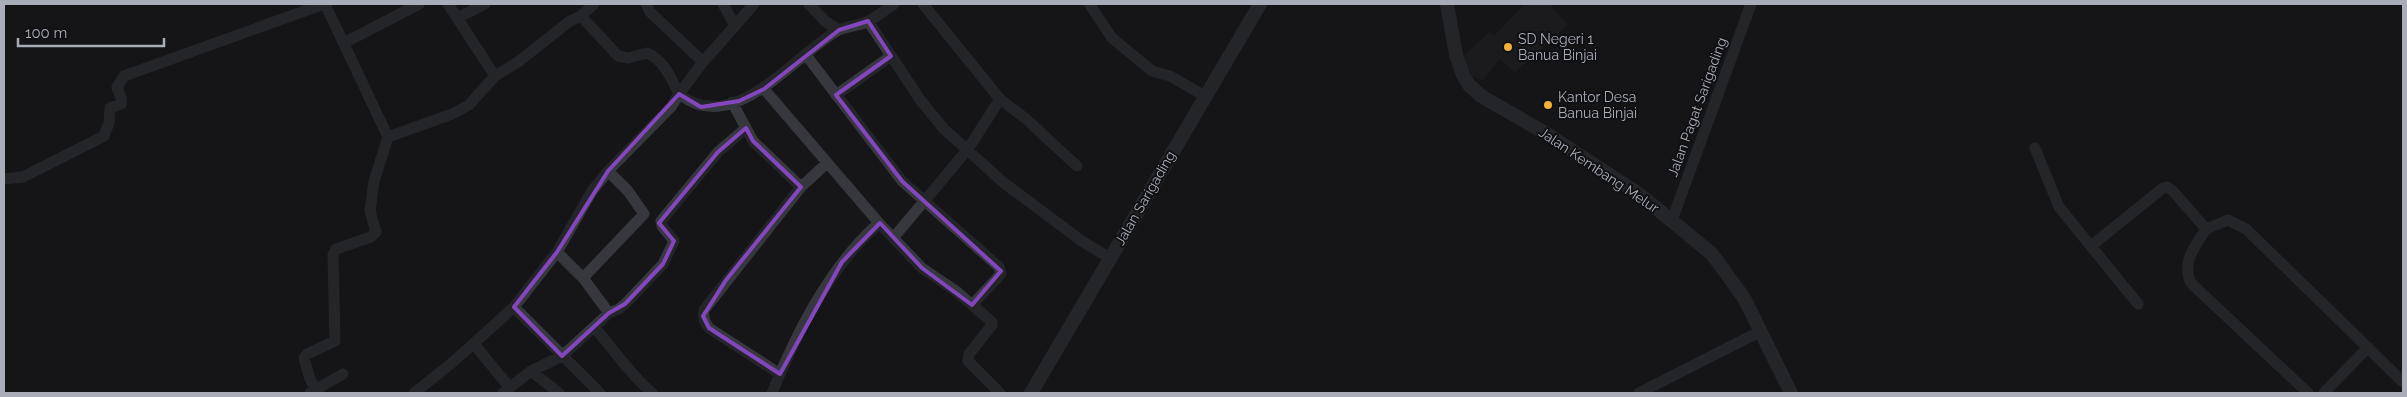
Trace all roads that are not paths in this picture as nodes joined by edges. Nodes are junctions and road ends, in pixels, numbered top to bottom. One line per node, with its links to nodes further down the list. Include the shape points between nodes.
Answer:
1 (324, 4): 21 (street); 39 (street, via 124,76 117,87 121,104 110,108 104,136 23,176)
2 (419, 4): 21 (street)
3 (448, 4): 17 (street)
4 (485, 4): 17 (street)
5 (594, 4): 16 (street)
6 (646, 4): 24 (street, via 650,12)
7 (723, 4): 19 (street)
8 (754, 4): 19 (street)
9 (809, 4): 20 (street)
10 (894, 4): 18 (street)
11 (923, 4): 30 (street)
12 (1090, 4): 29 (street, via 1112,38 1152,71 1170,76)
13 (1447, 4): 42 (street, Jalan Kembang Melur, via 1456,55 1470,86 1640,194)
14 (1750, 4): 42 (street, Jalan Pagat Sarigading)
15 (1256, 5): 29 (street, Jalan Sarigading)
16 (581, 16): 25 (street); 27 (street, via 618,56 628,58 647,53 655,57 668,71)
17 (457, 18): 25 (street)
18 (868, 21): 20 (street); 23 (street)
19 (734, 24): 24 (street)
20 (839, 30): 22 (street)
21 (344, 43): 33 (street)
22 (806, 55): 26 (street); 28 (street)
23 (892, 56): 28 (street); 35 (street, via 921,101 944,129)
24 (703, 62): 27 (street)
25 (495, 76): 33 (street, via 461,110)
26 (764, 89): 31 (street); 36 (street)
27 (679, 94): 31 (street, via 701,107); 38 (street, via 671,107)
28 (836, 95): 41 (street, via 902,181)
29 (1205, 96): 48 (street, Jalan Sarigading)
30 (1000, 99): 35 (street); 37 (street)
31 (732, 102): 32 (street)
32 (746, 128): 40 (street, via 753,141); 53 (street, via 718,152 661,221 674,241 663,264 620,309)
33 (388, 137): 64 (street, via 374,182 370,211 376,232 334,251 336,338 332,344 307,354 304,361)
34 (2035, 148): 46 (street, via 2060,207)
35 (968, 149): 41 (street); 48 (street, via 1004,183 1083,242)
36 (828, 163): 40 (street); 43 (street)
37 (1077, 166)
38 (608, 171): 47 (street, via 592,191); 49 (street, via 644,214)
39 (4, 179)
40 (801, 186): 61 (street, via 726,280 703,316 709,328)
41 (924, 201): 45 (street); 50 (street, via 1001,271)
42 (1672, 220): 55 (street, Jalan Kembang Melur, via 1712,254 1744,298)
43 (879, 223): 45 (street); 61 (street, via 842,262 799,333)
44 (2206, 229): 46 (street, via 2168,187); 57 (street, via 2228,220 2246,229); 74 (street, via 2186,264 2191,283)
45 (894, 237): 50 (street, via 922,268)
46 (2091, 246): 51 (street)
47 (557, 252): 49 (street); 52 (street)
48 (1110, 258): 71 (street, Jalan Sarigading)
49 (583, 278): 53 (street)
50 (972, 304): 70 (street, via 990,319 992,325 969,354 968,361)
51 (2138, 304)
52 (514, 307): 56 (street); 58 (street)
53 (609, 313): 54 (street)
54 (594, 327): 58 (street); 68 (street, via 617,352 623,365)
55 (1761, 331): 72 (street); 73 (street, Jalan Kembang Melur)
56 (474, 344): 63 (street); 65 (street)
57 (2368, 347): 62 (street); 75 (street)
58 (562, 356): 59 (street); 67 (street)
59 (531, 371): 63 (street); 66 (street)
60 (343, 374): 64 (street)
61 (780, 374): 69 (street)
62 (2403, 382)
63 (506, 390)
64 (314, 392)
65 (415, 393)
66 (559, 393)
67 (600, 393)
68 (652, 393)
69 (772, 393)
70 (1000, 393)
71 (1031, 393)
72 (1639, 393)
73 (1791, 393)
74 (2308, 393)
75 (2324, 393)

